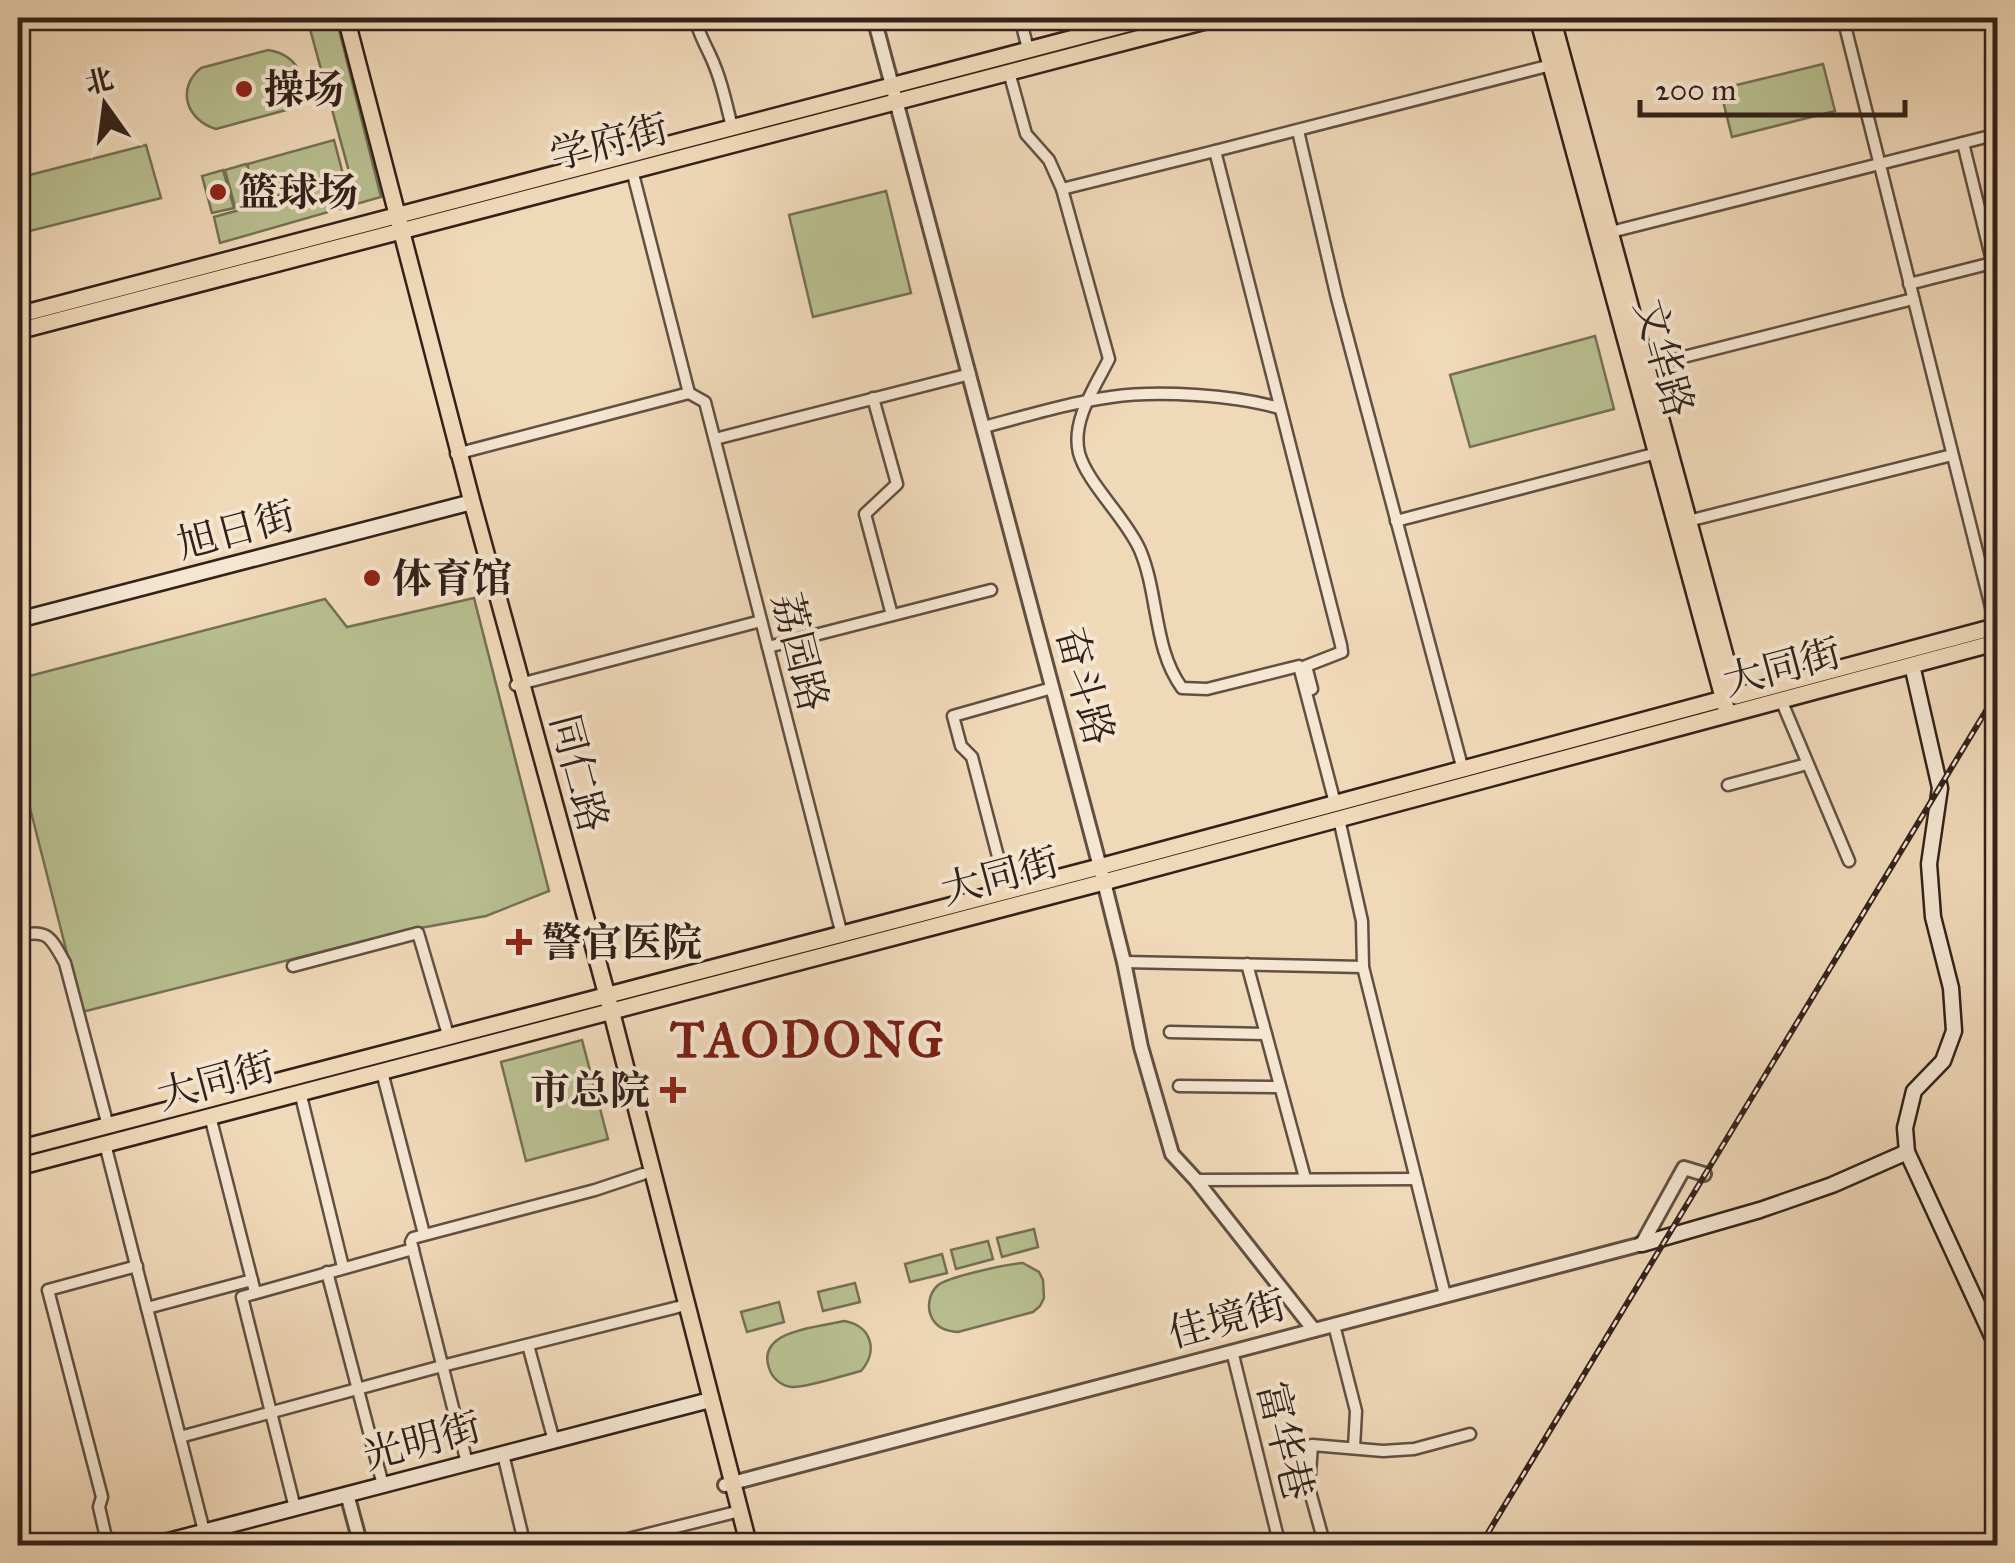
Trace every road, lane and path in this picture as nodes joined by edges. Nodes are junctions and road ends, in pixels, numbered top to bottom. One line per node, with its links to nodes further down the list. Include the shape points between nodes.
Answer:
1 (343, 18): 22 (main road, 同仁路)
2 (695, 18): 14 (street)
3 (874, 18): 13 (street, 奋斗路)
4 (1020, 18): 10 (street)
5 (1150, 18): 10 (main road, 学府街)
6 (1218, 18): 12 (main road, 学府街)
7 (1538, 18): 11 (main road, 文华路)
8 (1552, 18): 23 (main road, 文华路)
9 (1843, 18): 19 (street)
10 (1028, 49): 13 (main road, 学府街)
11 (1552, 65): 15 (street); 23 (main road, 文华路)
12 (1009, 72): 13 (main road, 学府街); 21 (street, via 1026,134 1049,160)
13 (893, 93): 14 (main road, 学府街); 20 (main road, 学府街); 31 (street, 奋斗路)
14 (732, 127): 22 (main road, 学府街)
15 (1298, 130): 18 (street); 42 (street)
16 (1998, 134): 17 (street)
17 (1963, 143): 19 (street); 24 (street)
18 (1216, 151): 21 (street); 35 (street)
19 (1880, 163): 23 (street); 25 (street)
20 (632, 170): 22 (main road, 学府街); 32 (street, 荔园路)
21 (1062, 189): 34 (street, via 1108,359)
22 (395, 224): 28 (main road, 学府街); 29 (main road, 学府街); 39 (main road, 同仁路)
23 (1604, 234): 30 (main road, 文华路)
24 (1995, 263): 25 (street); 26 (street)
25 (1910, 284): 27 (street)
26 (1998, 285)
27 (1913, 299): 30 (street); 40 (street)
28 (18, 315)
29 (18, 331)
30 (1640, 369): 38 (main road, 文华路)
31 (970, 374): 33 (street); 36 (street, 奋斗路)
32 (689, 393): 37 (street, 荔园路, via 706,402); 39 (street)
33 (873, 398): 37 (street); 46 (street, via 896,484 866,514)
34 (1088, 400): 35 (street, via 1175,395); 36 (street); 59 (street, via 1079,452 1138,545 1173,676 1182,688 1207,689 1299,666)
35 (1279, 408): 59 (street, via 1341,645 1342,652 1306,666)
36 (984, 427): 53 (street, 奋斗路)
37 (715, 439): 48 (street, 荔园路)
38 (1663, 452): 42 (street); 43 (main road, 文华路); 55 (main road, 文华路)
39 (457, 454): 41 (main road, 同仁路)
40 (1952, 455): 43 (street); 45 (street)
41 (470, 503): 47 (main road, 旭日街); 52 (main road, 同仁路)
42 (1396, 521): 57 (street)
43 (1688, 521): 55 (main road, 文华路)
44 (991, 590): 46 (street)
45 (1994, 600): 49 (street)
46 (892, 615): 50 (street)
47 (18, 620)
48 (761, 621): 50 (street, 荔园路); 52 (street)
49 (1997, 632): 51 (main road, 大同街); 55 (main road, 大同街)
50 (768, 647): 63 (street, 荔园路)
51 (1912, 664): 54 (main road, 大同街); 81 (main road, via 1940,788 1929,864 1954,1031 1943,1061 1914,1091)
52 (518, 685): 69 (main road, 同仁路)
53 (1052, 688): 61 (street, 奋斗路); 62 (street, via 953,716 961,746 972,756)
54 (1780, 700): 55 (main road, 大同街); 56 (street)
55 (1732, 705): 57 (main road, 大同街); 59 (main road, 大同街)
56 (1808, 764): 58 (street); 60 (street)
57 (1462, 770): 59 (main road, 大同街)
58 (1728, 785)
59 (1339, 808): 61 (main road, 大同街); 68 (street, via 1362,921)
60 (1849, 861)
61 (1102, 875): 62 (main road, 大同街); 65 (street, 奋斗路); 69 (main road, 大同街)
62 (1007, 891): 63 (main road, 大同街)
63 (842, 935): 69 (main road, 大同街)
64 (18, 936): 78 (street, via 46,934 64,963)
65 (1124, 962): 66 (street); 86 (street, 奋斗路, via 1172,1154)
66 (1247, 964): 68 (street); 71 (street)
67 (292, 966): 72 (street, via 418,933)
68 (1362, 967): 87 (street)
69 (604, 1005): 72 (main road, 大同街); 73 (main road, 大同街); 83 (main road, 同仁路); 106 (main road, 同仁路)
70 (1170, 1032): 71 (street)
71 (1266, 1034): 75 (street)
72 (449, 1038): 78 (main road, 大同街)
73 (382, 1072): 76 (main road, 大同街); 88 (street)
74 (1179, 1086): 75 (street)
75 (1280, 1087): 85 (street)
76 (300, 1092): 77 (main road, 大同街); 92 (street)
77 (210, 1116): 79 (main road, 大同街); 94 (street)
78 (108, 1126): 80 (main road, 大同街)
79 (106, 1144): 82 (main road, 大同街); 91 (street)
80 (18, 1149)
81 (1907, 1152): 89 (main road, via 1832,1186); 102 (main road)
82 (18, 1168)
83 (643, 1174): 88 (street); 97 (main road, 同仁路)
84 (1704, 1174): 89 (street, via 1684,1168)
85 (1305, 1178): 86 (street); 87 (street)
86 (1196, 1180): 100 (street, 奋斗路)
87 (1416, 1180): 96 (street)
88 (424, 1234): 90 (street, via 413,1238)
89 (1642, 1244): 96 (street, 佳境街)
90 (413, 1249): 92 (street); 104 (street)
91 (136, 1266): 98 (street); 120 (street, via 48,1290 102,1497 98,1506)
92 (344, 1267): 93 (street)
93 (327, 1272): 95 (street); 105 (street)
94 (252, 1280): 95 (street); 98 (street)
95 (255, 1292): 107 (street, via 242,1297)
96 (1445, 1295): 99 (street, 佳境街)
97 (678, 1306): 101 (street); 106 (main road, 同仁路)
98 (147, 1308): 109 (street)
99 (1334, 1325): 100 (street, 佳境街); 111 (street, via 1356,1411)
100 (1314, 1330): 103 (street, 佳境街)
101 (528, 1345): 104 (street); 110 (street)
102 (1998, 1349)
103 (1232, 1352): 114 (street, 佳境街); 127 (street, 富华巷)
104 (442, 1366): 105 (street); 113 (street)
105 (356, 1390): 107 (street); 115 (street)
106 (707, 1401): 110 (main road, 光明街); 114 (main road, 同仁路)
107 (270, 1412): 109 (street); 117 (street)
108 (1470, 1434): 111 (street, via 1414,1449)
109 (180, 1437): 119 (street)
110 (554, 1440): 112 (main road, 光明街)
111 (1354, 1448): 128 (street, via 1312,1445 1310,1488)
112 (503, 1454): 113 (main road, 光明街); 123 (street)
113 (467, 1463): 115 (main road, 光明街)
114 (729, 1484): 118 (main road, 同仁路); 126 (main road, 同仁路)
115 (382, 1485): 116 (main road, 光明街)
116 (347, 1494): 117 (main road, 光明街); 122 (street)
117 (295, 1508): 119 (main road, 光明街)
118 (732, 1512): 124 (street); 125 (main road, 同仁路)
119 (204, 1531): 121 (main road, 光明街)
120 (108, 1546)
121 (149, 1546)
122 (361, 1546)
123 (525, 1546)
124 (600, 1546)
125 (741, 1546)
126 (749, 1546)
127 (1280, 1546)
128 (1325, 1546)

